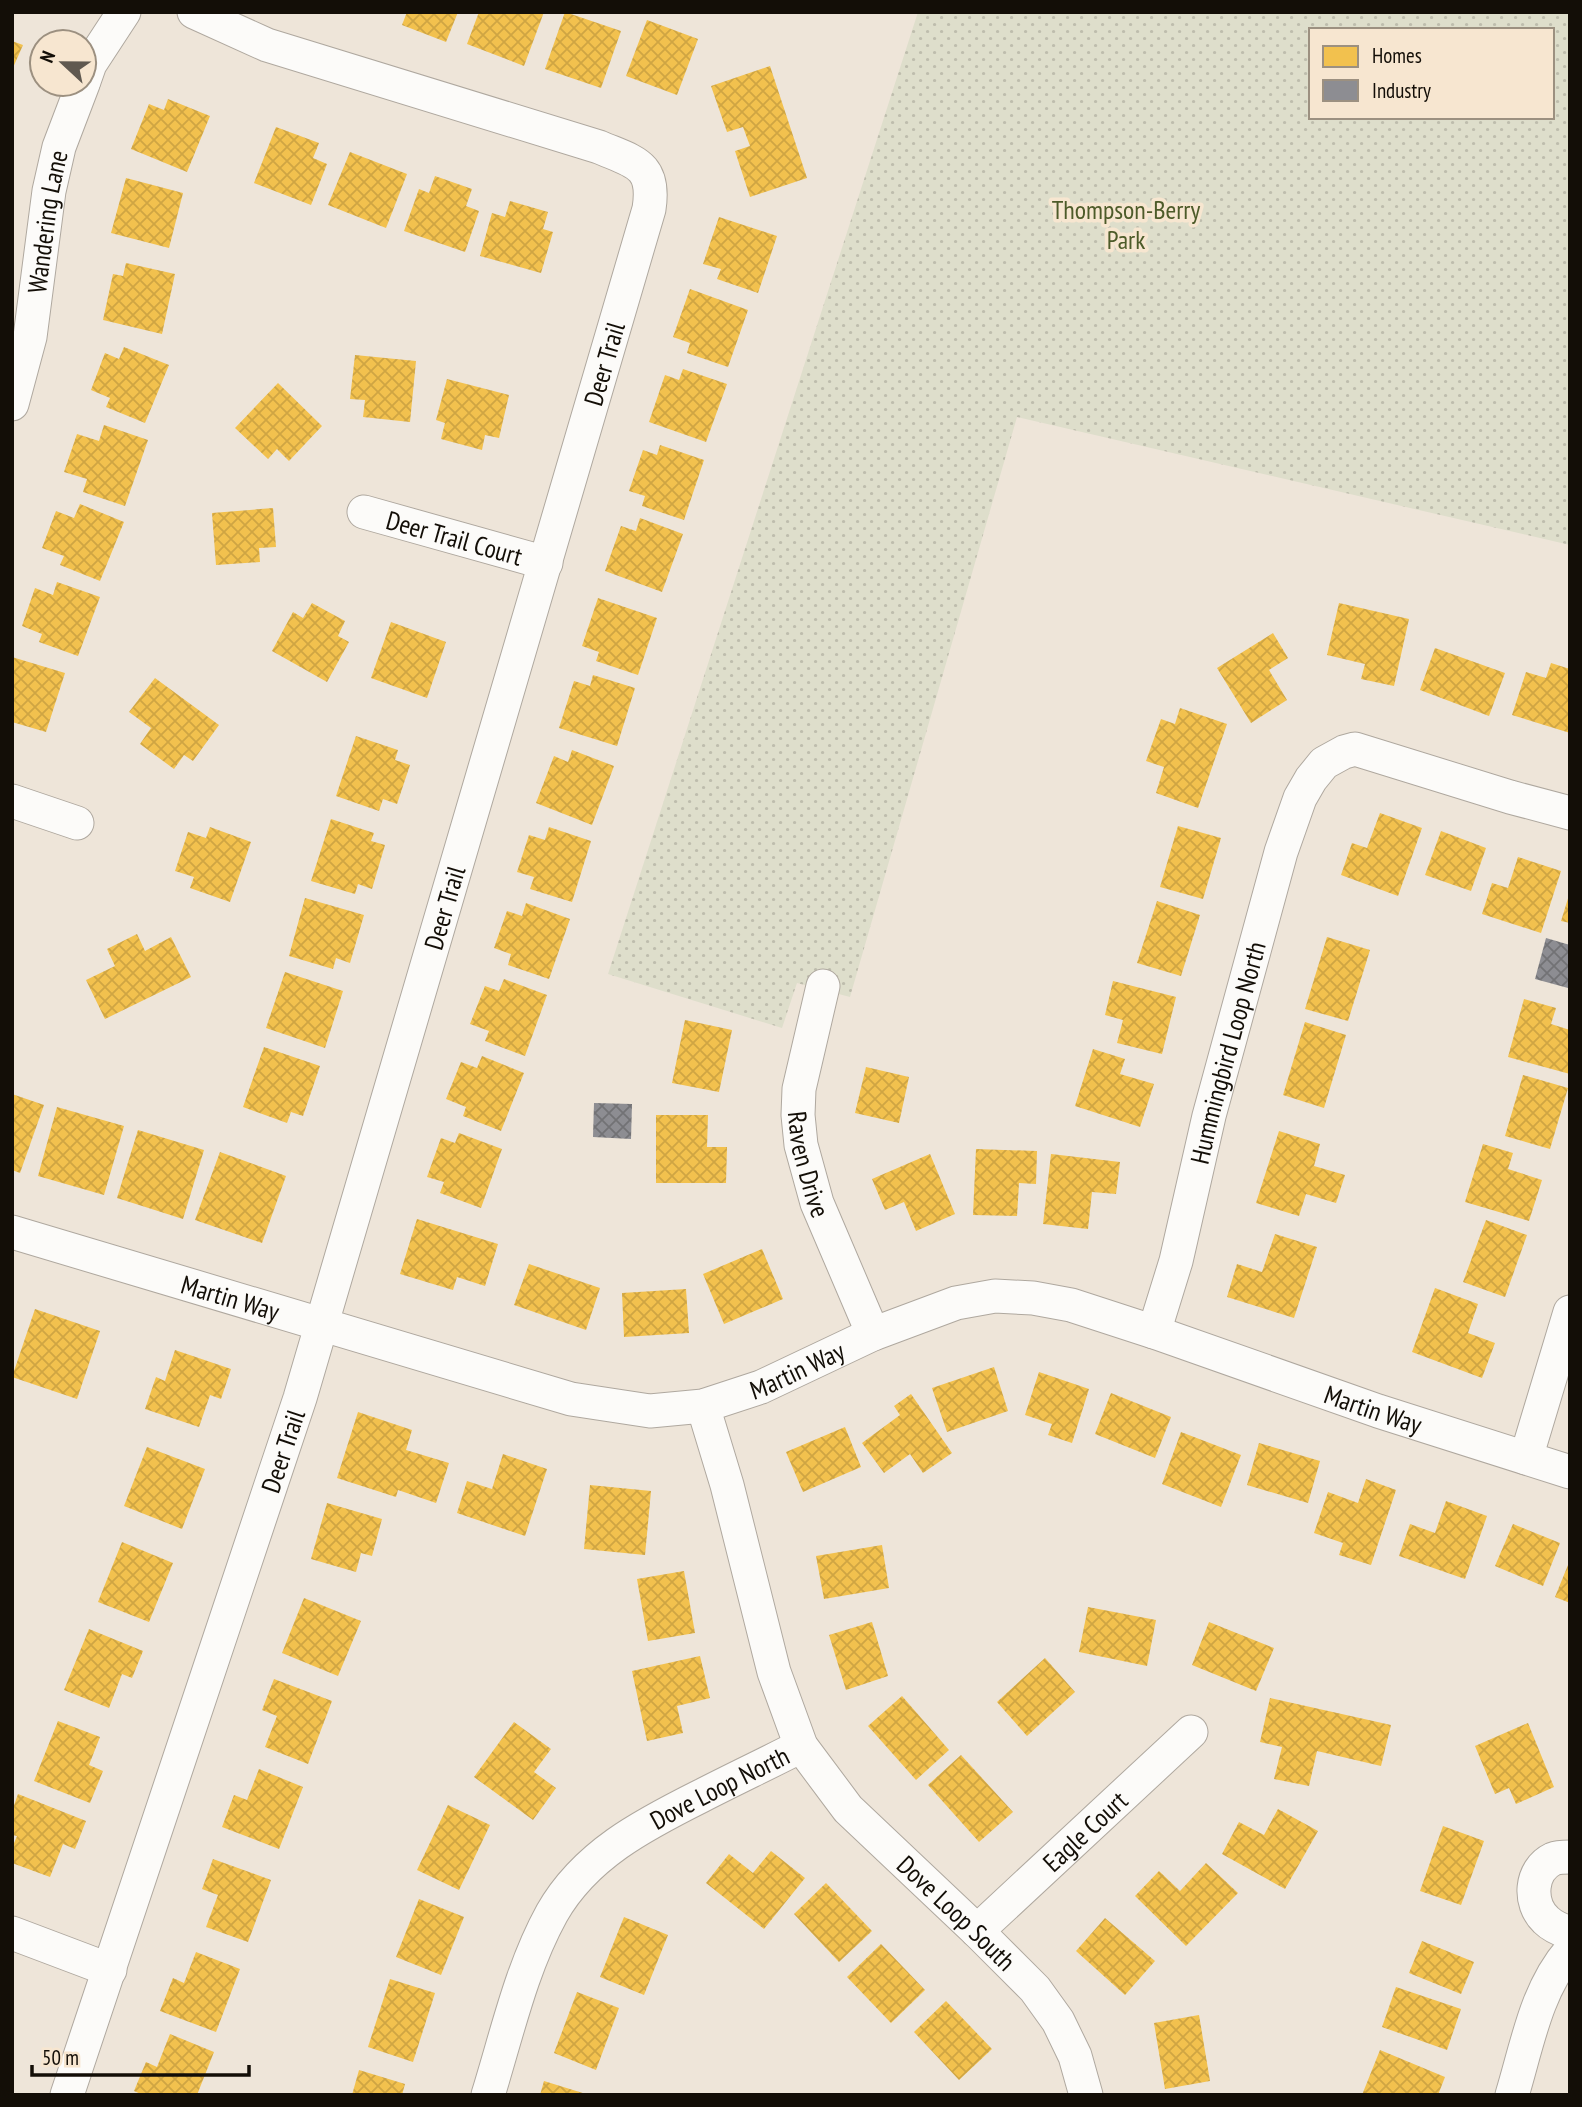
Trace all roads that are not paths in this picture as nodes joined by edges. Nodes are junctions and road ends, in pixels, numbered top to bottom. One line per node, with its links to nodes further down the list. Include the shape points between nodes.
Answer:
1 (124, 12): 3 (street, Wandering Lane)
2 (194, 12): 7 (street, Deer Trail, via 267,45 599,147 636,163 649,177 649,209)
3 (98, 52)
4 (77, 98): 5 (street, Wandering Lane, via 49,191 30,337)
5 (12, 404)
6 (364, 512): 7 (street, Deer Trail Court)
7 (546, 563): 14 (street, Deer Trail)
8 (12, 801): 10 (street)
9 (1570, 813): 15 (street, Hummingbird Loop North, via 1355,749 1324,764 1311,779 1281,852 1209,1116 1177,1261)
10 (77, 823)
11 (823, 986): 16 (street, Raven Drive, via 799,1089 801,1145 817,1203)
12 (12, 1232): 14 (street, Martin Way)
13 (1570, 1312): 18 (street)
14 (321, 1324): 17 (street, Martin Way, via 571,1399 650,1411); 27 (street, Deer Trail)
15 (1154, 1332): 16 (street, Martin Way, via 1070,1305 995,1296 956,1303); 18 (street, Martin Way)
16 (873, 1334): 17 (street, Martin Way, via 761,1387)
17 (703, 1406): 21 (street, Dove Loop North, via 774,1672)
18 (1526, 1458): 19 (street, Martin Way)
19 (1570, 1472)
20 (1192, 1732): 23 (street, Eagle Court)
21 (801, 1746): 23 (street, Dove Loop South, via 848,1809); 29 (street, Dove Loop North, via 647,1823 611,1846 580,1875 553,1911 533,1952)
22 (1570, 1857): 25 (street, via 1555,1858 1542,1867 1534,1897 1545,1920)
23 (977, 1931): 30 (street, Dove Loop South, via 1035,1990 1058,2021 1075,2056)
24 (12, 1933): 27 (street)
25 (1570, 1933)
26 (1570, 1951): 31 (street, via 1551,1976)
27 (110, 1970): 28 (street, Deer Trail)
28 (67, 2095)
29 (488, 2095)
30 (1086, 2095)
31 (1512, 2095)

